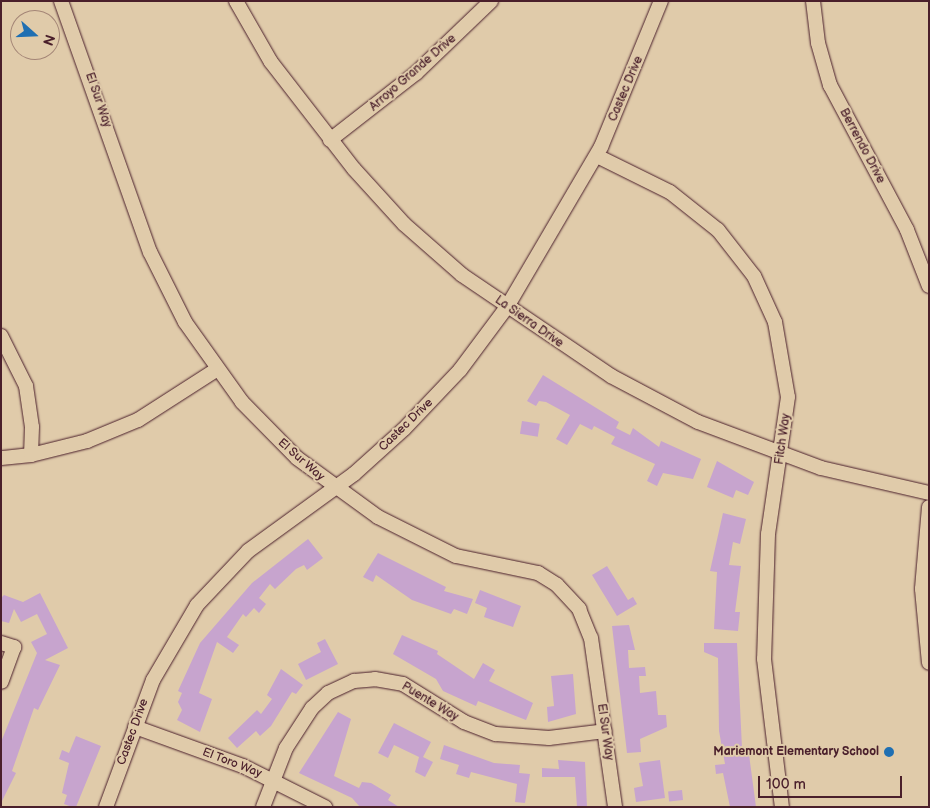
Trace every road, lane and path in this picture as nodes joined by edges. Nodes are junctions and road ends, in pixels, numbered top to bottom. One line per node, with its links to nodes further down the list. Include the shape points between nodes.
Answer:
1 (61, 1): 11 (street, El Sur Way, via 150,252 185,322)
2 (236, 1): 6 (street, La Sierra Drive, via 271,62)
3 (490, 1): 6 (street, Arroyo Grande Drive, via 416,73)
4 (661, 1): 7 (street, Castec Drive)
5 (813, 1): 8 (street, Berrendo Drive, via 818,43 830,85 907,230)
6 (330, 140): 9 (street, La Sierra Drive, via 404,224)
7 (596, 156): 9 (street, Castec Drive); 13 (street, Fitch Way, via 663,188 699,212 754,276 775,322 786,372)
8 (929, 286)
9 (508, 307): 13 (street, La Sierra Drive, via 654,400); 15 (street, Castec Drive, via 433,400)
10 (1, 336): 12 (street, via 26,386)
11 (216, 370): 12 (street, via 138,420 87,441); 15 (street, El Sur Way, via 268,431)
12 (32, 454): 14 (street)
13 (781, 455): 16 (street, La Sierra Drive); 28 (street, Fitch Way, via 768,534 764,612 767,700)
14 (1, 458)
15 (335, 488): 21 (street, Castec Drive, via 261,540 212,586 163,658); 22 (street, El Sur Way, via 429,545 471,561 522,568 558,585 579,609 589,631)
16 (929, 493)
17 (929, 508): 19 (street, via 922,589)
18 (1, 643): 20 (street, via 14,647)
19 (928, 663)
20 (1, 682)
21 (135, 726): 23 (street, El Toro Way); 24 (street, Castec Drive)
22 (605, 731): 23 (street, Puente Way, via 549,738 496,734 464,722 402,684 360,680 328,693 312,708); 27 (street, El Sur Way)
23 (273, 779): 25 (street, Puente Way); 26 (street, El Toro Way)
24 (106, 807)
25 (262, 807)
26 (325, 807)
27 (615, 807)
28 (782, 807)

